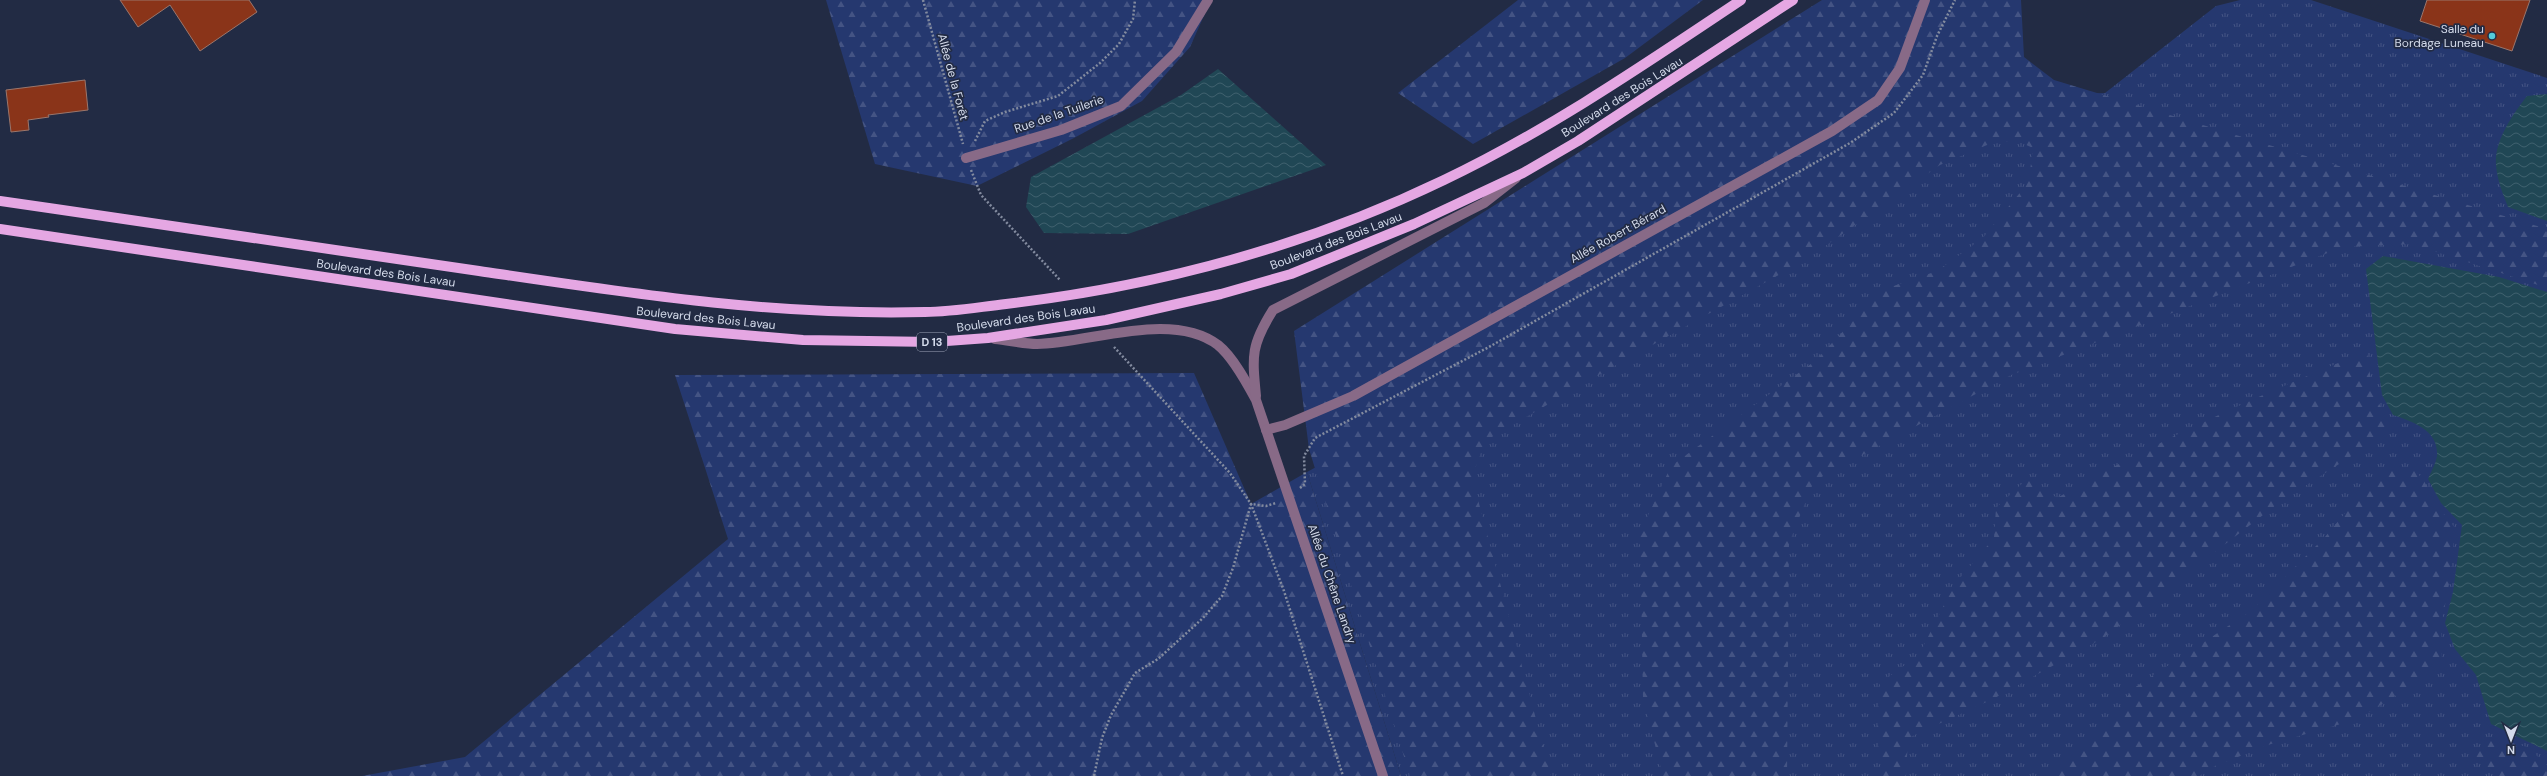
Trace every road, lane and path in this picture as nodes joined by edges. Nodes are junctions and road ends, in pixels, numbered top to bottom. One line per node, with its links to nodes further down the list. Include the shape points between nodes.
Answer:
1 (923, 0): 8 (path, Allée de la Forêt)
2 (1135, 0): 8 (path, via 1133,19 1118,44 1100,63 1058,96 1005,112 985,121)
3 (1208, 0): 8 (street, Rue de la Tuilerie, via 1176,52 1121,106 1061,130)
4 (1741, 0): 10 (main road, Boulevard des Bois Lavau, via 1550,124 1444,180 1346,222 1275,247 1145,282 1030,301 930,312 801,311 731,306)
5 (1792, 0): 9 (main road, Boulevard des Bois Lavau / D 13, via 1578,142)
6 (1925, 0): 16 (street, Allée Robert Bérard, via 1900,68 1878,100 1838,126 1353,396 1285,425)
7 (1955, 0): 17 (path, via 1937,36 1923,75 1894,113 1850,143 1707,222 1662,250 1489,347 1315,438 1304,456 1305,484)
8 (966, 158): 12 (path, Allée de la Forêt, via 981,195)
9 (1523, 173): 13 (main road, Boulevard des Bois Lavau / D 13, via 1443,212 1291,274 1221,294 1114,318); 15 (street, Allée du Chêne Landry, via 1484,203 1273,310 1260,330 1254,349)
10 (0, 201)
11 (0, 229): 13 (main road, Boulevard des Bois Lavau / D 13, via 676,329 803,340 933,342)
12 (1060, 280)
13 (988, 338): 15 (street, Allée du Chêne Landry, via 1037,344 1155,328 1197,334 1219,345 1243,376)
14 (1109, 342): 18 (path, via 1230,473)
15 (1256, 400): 16 (street, Allée du Chêne Landry)
16 (1266, 430): 17 (street, Allée du Chêne Landry)
17 (1289, 498): 18 (path, via 1266,506); 21 (street, Allée du Chêne Landry)
18 (1251, 504): 19 (path, via 1233,568 1222,596 1203,618 1169,649 1135,673 1107,727); 20 (path, via 1284,591)
19 (1094, 776)
20 (1343, 776)
21 (1383, 776)

